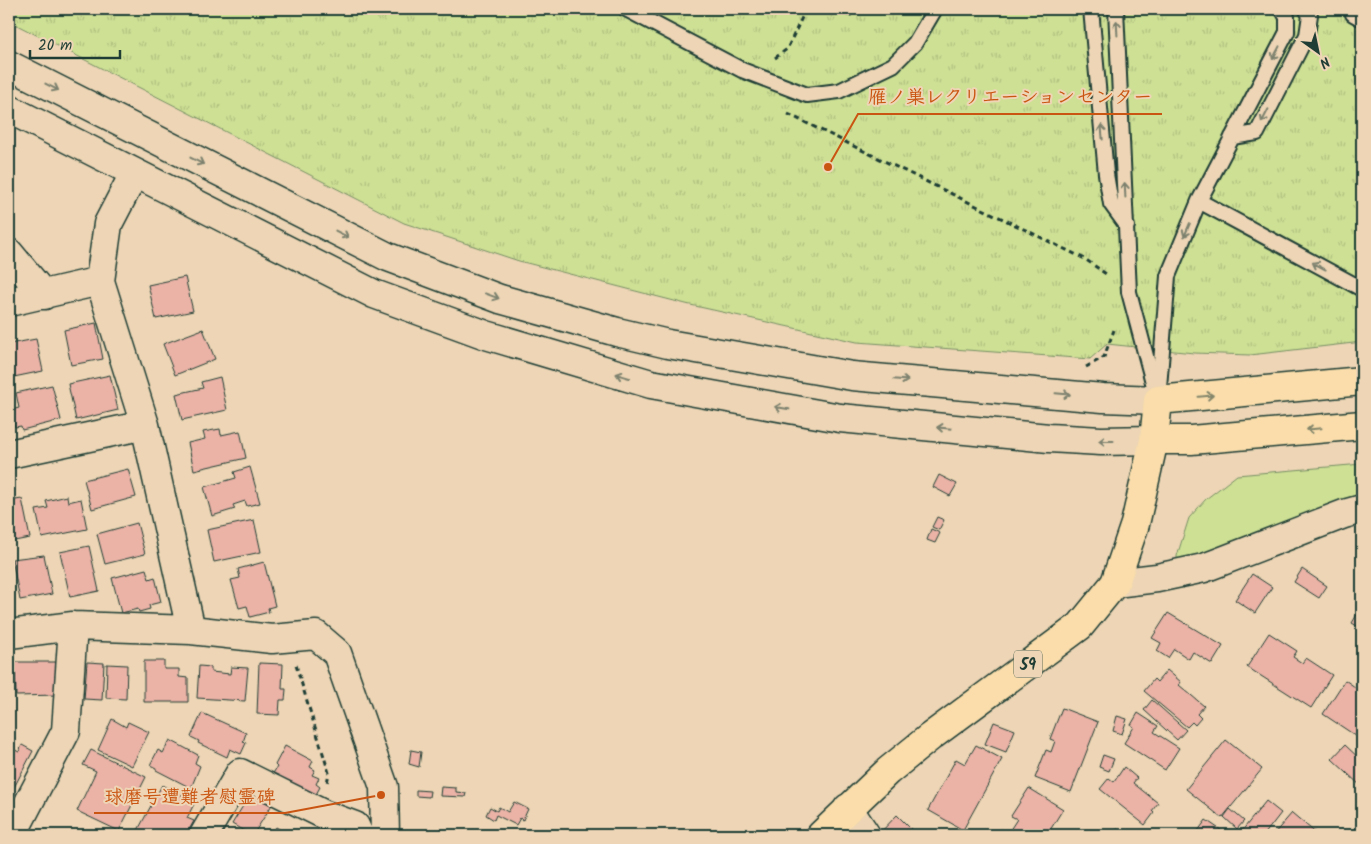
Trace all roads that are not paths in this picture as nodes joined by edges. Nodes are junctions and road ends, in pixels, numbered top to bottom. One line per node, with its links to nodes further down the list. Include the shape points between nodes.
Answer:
1 (626, 9): 2 (lane, via 742,70 807,94 839,90 893,65 915,43)
2 (935, 9)
3 (1091, 9): 12 (lane, one-way to 3, via 1111,204 1106,174)
4 (1116, 9): 12 (lane, one-way to 4)
5 (1282, 9): 9 (lane, one-way to 9, via 1287,17 1287,32)
6 (1306, 9): 9 (lane, one-way to 9, via 1310,15 1307,35 1257,133)
7 (9, 65): 19 (street, one-way to 19, via 388,257 500,299 668,344 852,376)
8 (9, 109): 10 (street)
9 (1232, 137): 11 (lane)
10 (134, 174): 14 (street, via 108,224); 22 (street, one-way to 10, via 1049,438 840,418 651,384 486,335 374,294)
11 (1199, 202): 15 (lane, one-way to 11); 19 (lane, one-way to 19, via 1168,276)
12 (1127, 227): 19 (lane, via 1129,292)
13 (9, 253): 16 (street)
14 (100, 280): 16 (street); 21 (street)
15 (1362, 289)
16 (44, 295): 17 (street)
17 (9, 302)
18 (1362, 381): 19 (main road, one-way to 18)
19 (1158, 400): 22 (main road, 59)
20 (1362, 425): 22 (main road, one-way to 22, via 1191,440)
21 (145, 426): 23 (street); 27 (street)
22 (1154, 440): 25 (main road, 59, via 1135,524)
23 (9, 454)
24 (1362, 509): 25 (street, via 1204,568)
25 (1115, 583): 29 (main road, 59, via 1080,626 930,737 888,770)
26 (73, 626): 27 (street); 28 (street); 30 (street, via 66,730)
27 (191, 630): 33 (street, via 272,639 316,635 338,653 384,787)
28 (9, 634)
29 (848, 808): 34 (main road, 59); 35 (street)
30 (12, 835)
31 (204, 835): 32 (street, via 240,773 355,826)
32 (359, 835)
33 (385, 835)
34 (821, 835)
35 (866, 835)

